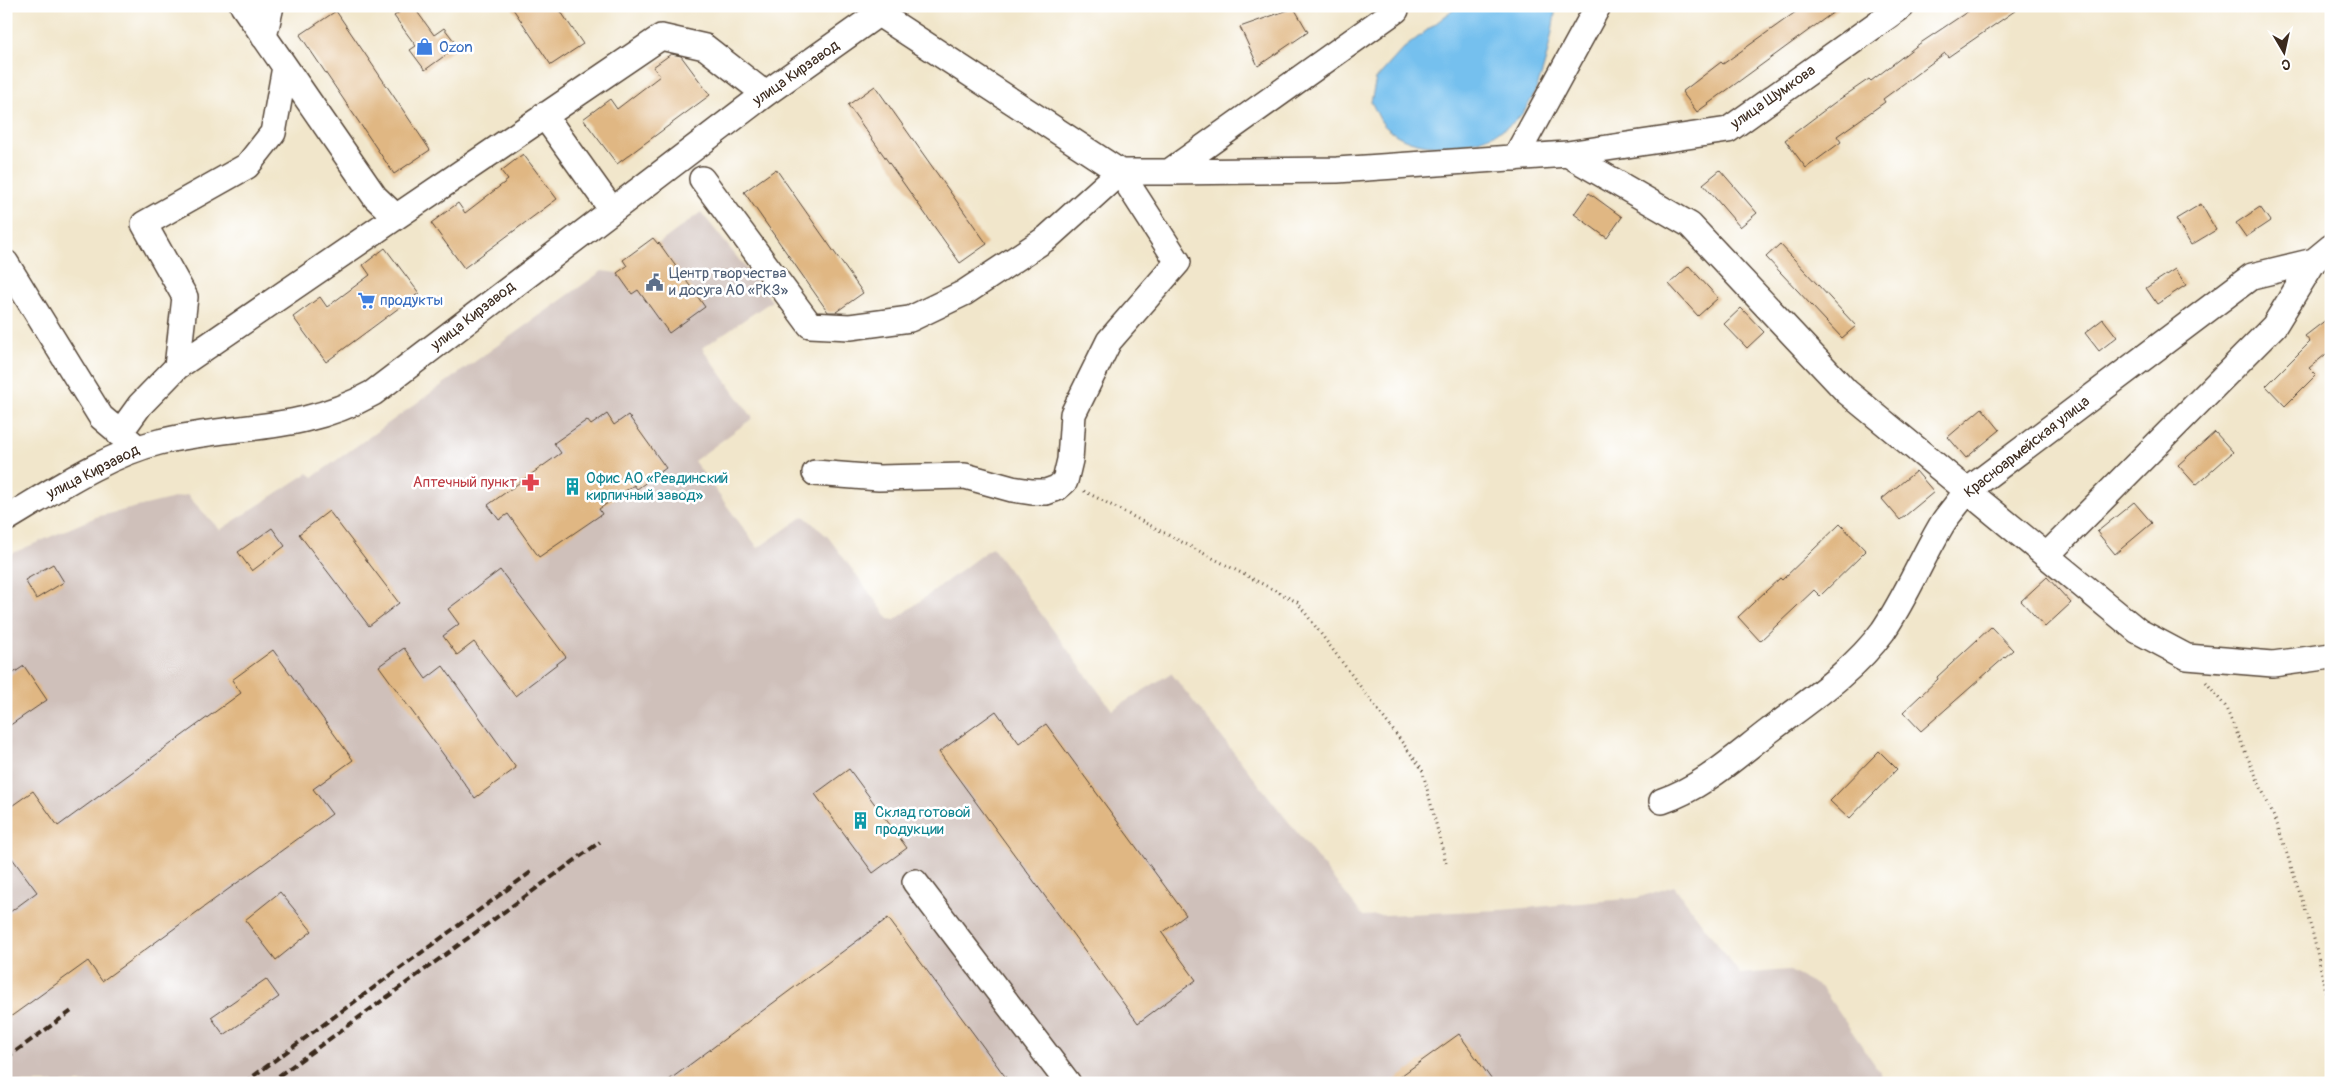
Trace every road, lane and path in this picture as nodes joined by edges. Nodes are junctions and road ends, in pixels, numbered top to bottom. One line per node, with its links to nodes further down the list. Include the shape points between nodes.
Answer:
1 (243, 6): 7 (street)
2 (271, 6): 7 (street)
3 (1598, 6): 12 (street)
4 (1902, 6): 11 (street, улица Шумкова, via 1728,130)
5 (884, 10): 9 (street, улица Кирзавод); 13 (street)
6 (1396, 10): 14 (street)
7 (264, 37): 8 (street)
8 (285, 67): 17 (street, via 375,197); 20 (street, via 274,133 247,166 144,224 185,297)
9 (765, 94): 10 (street, via 705,47 661,37); 16 (street, улица Кирзавод)
10 (544, 115): 16 (street); 17 (street)
11 (1567, 154): 12 (street, улица Шумкова); 24 (street, via 1690,224 1847,392)
12 (1515, 158): 14 (street, улица Шумкова, via 1337,170)
13 (1120, 172): 14 (street, улица Шумкова); 15 (street, via 1047,238 964,293 910,319 850,327 810,325); 23 (street, via 1178,262 1109,342 1073,414)
14 (1169, 172)
15 (702, 179)
16 (612, 210): 21 (street, улица Кирзавод, via 388,383 359,401 303,421)
17 (396, 217): 20 (street)
18 (2322, 254): 24 (street, Красноармейская улица, via 2252,276); 26 (street, via 2274,326)
19 (6, 263): 21 (street, via 101,417)
20 (177, 367): 21 (street, via 140,405)
21 (129, 441): 25 (street, улица Кирзавод, via 90,471)
22 (815, 474): 23 (street, via 886,478 965,476 1032,492 1046,492)
23 (1065, 481): 30 (path, via 1297,602 1422,769)
24 (1967, 491): 26 (street); 29 (street, Красноармейская улица, via 1945,521 1902,602 1860,657 1839,678 1718,770 1680,795)
25 (6, 519)
26 (2047, 555): 28 (street, via 2138,631)
27 (2331, 656): 28 (street, via 2273,664)
28 (2187, 657): 32 (path, via 2225,706 2277,824 2312,930)
29 (1662, 801)
30 (1446, 863)
31 (915, 882): 33 (street)
32 (2331, 1014)
33 (1068, 1083)

